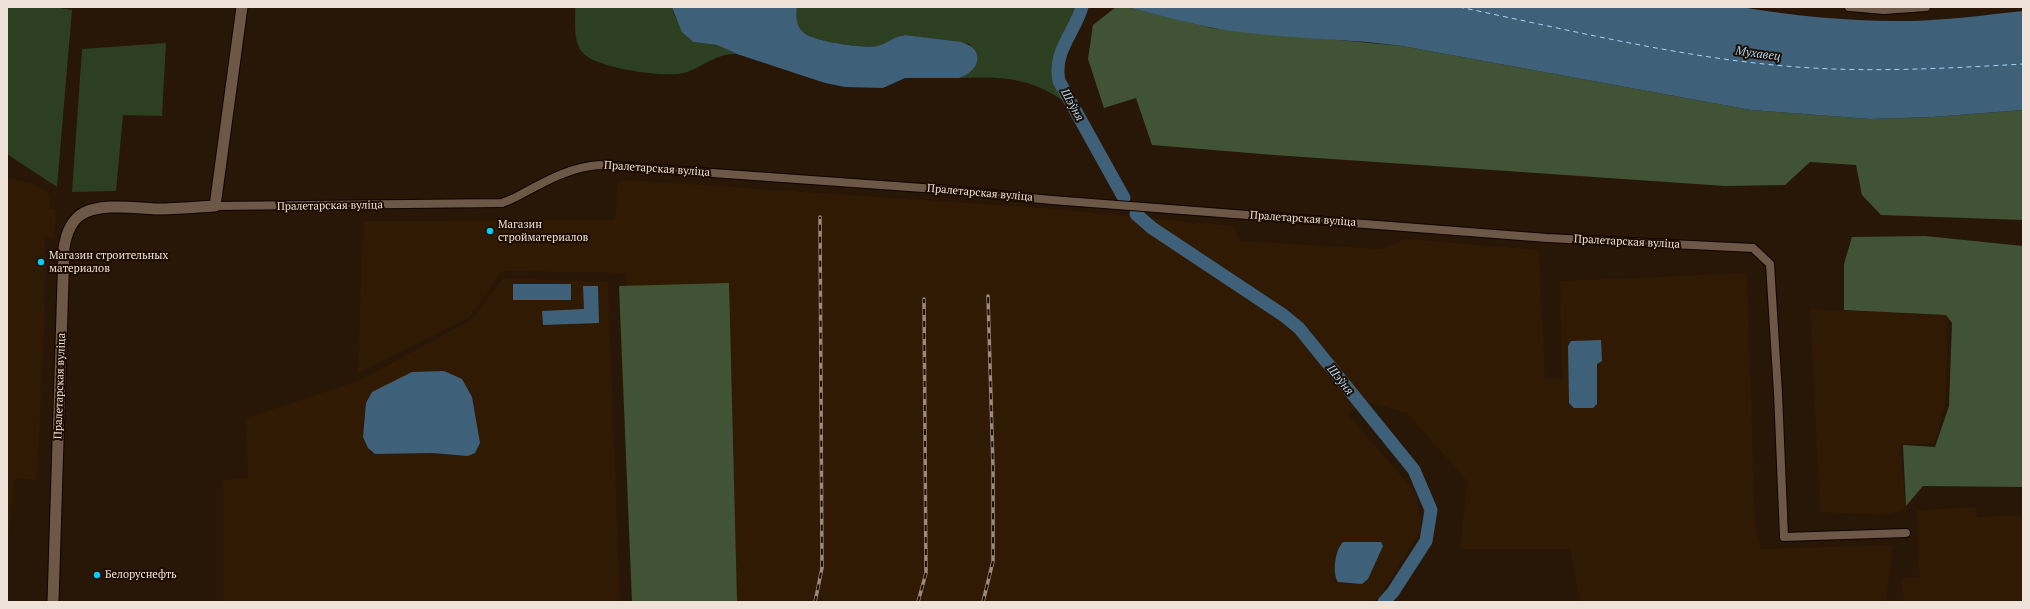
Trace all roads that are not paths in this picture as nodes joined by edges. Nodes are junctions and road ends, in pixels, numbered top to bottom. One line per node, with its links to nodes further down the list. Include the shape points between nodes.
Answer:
1 (242, 7): 4 (main road)
2 (1849, 7): 3 (street, via 1884,10)
3 (1926, 7)
4 (215, 206): 5 (street, Пралетарская вуліца, via 502,203 570,169 600,165 929,188 1052,200 1547,238 1753,248 1770,264 1784,537); 6 (main road, Пралетарская вуліца, via 108,208 86,212 79,216 68,230 64,248)
5 (1906, 533)
6 (53, 602)

